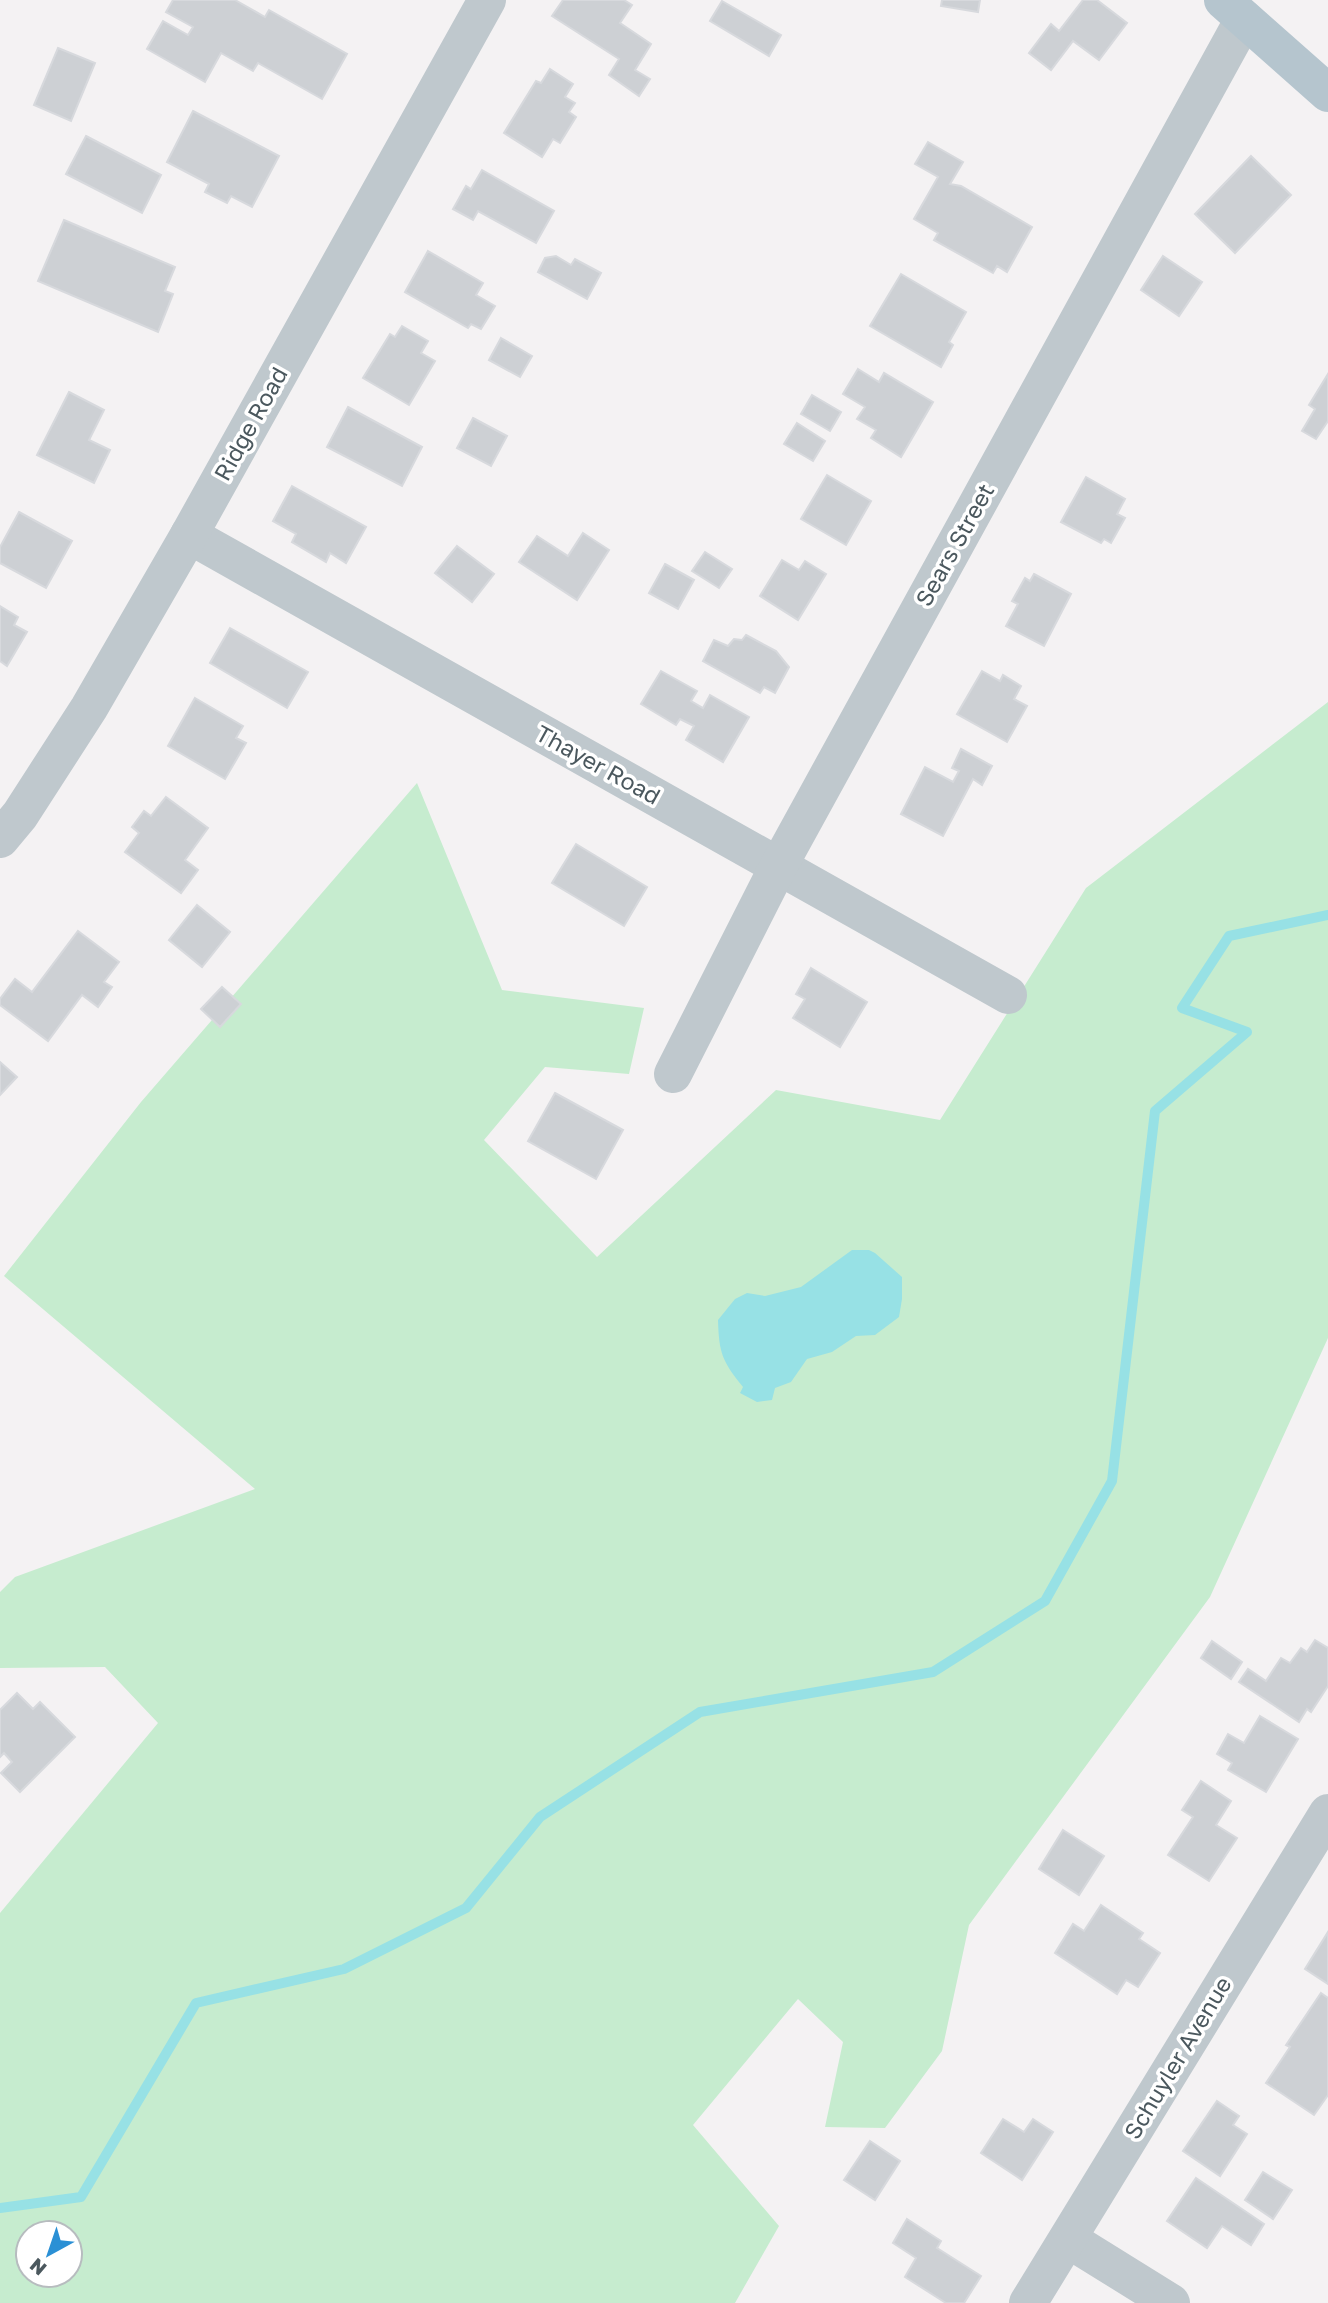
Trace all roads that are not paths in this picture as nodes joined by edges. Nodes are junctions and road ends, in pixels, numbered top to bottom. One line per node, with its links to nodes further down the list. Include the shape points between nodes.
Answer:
1 (487, 0): 4 (street, Ridge Road)
2 (1233, 10): 3 (main road); 6 (street, Sears Street)
3 (1328, 93)
4 (189, 535): 5 (street, Ridge Road, via 89,708 20,816); 6 (street, Thayer Road)
5 (0, 839)
6 (778, 867): 7 (street, Thayer Road); 8 (street, Sears Street)
7 (1008, 995)
8 (673, 1074)
9 (1328, 1813): 10 (street, Schuyler Avenue)
10 (1068, 2239): 11 (street, Schuyler Avenue); 12 (street)
11 (1028, 2303)
12 (1171, 2303)

